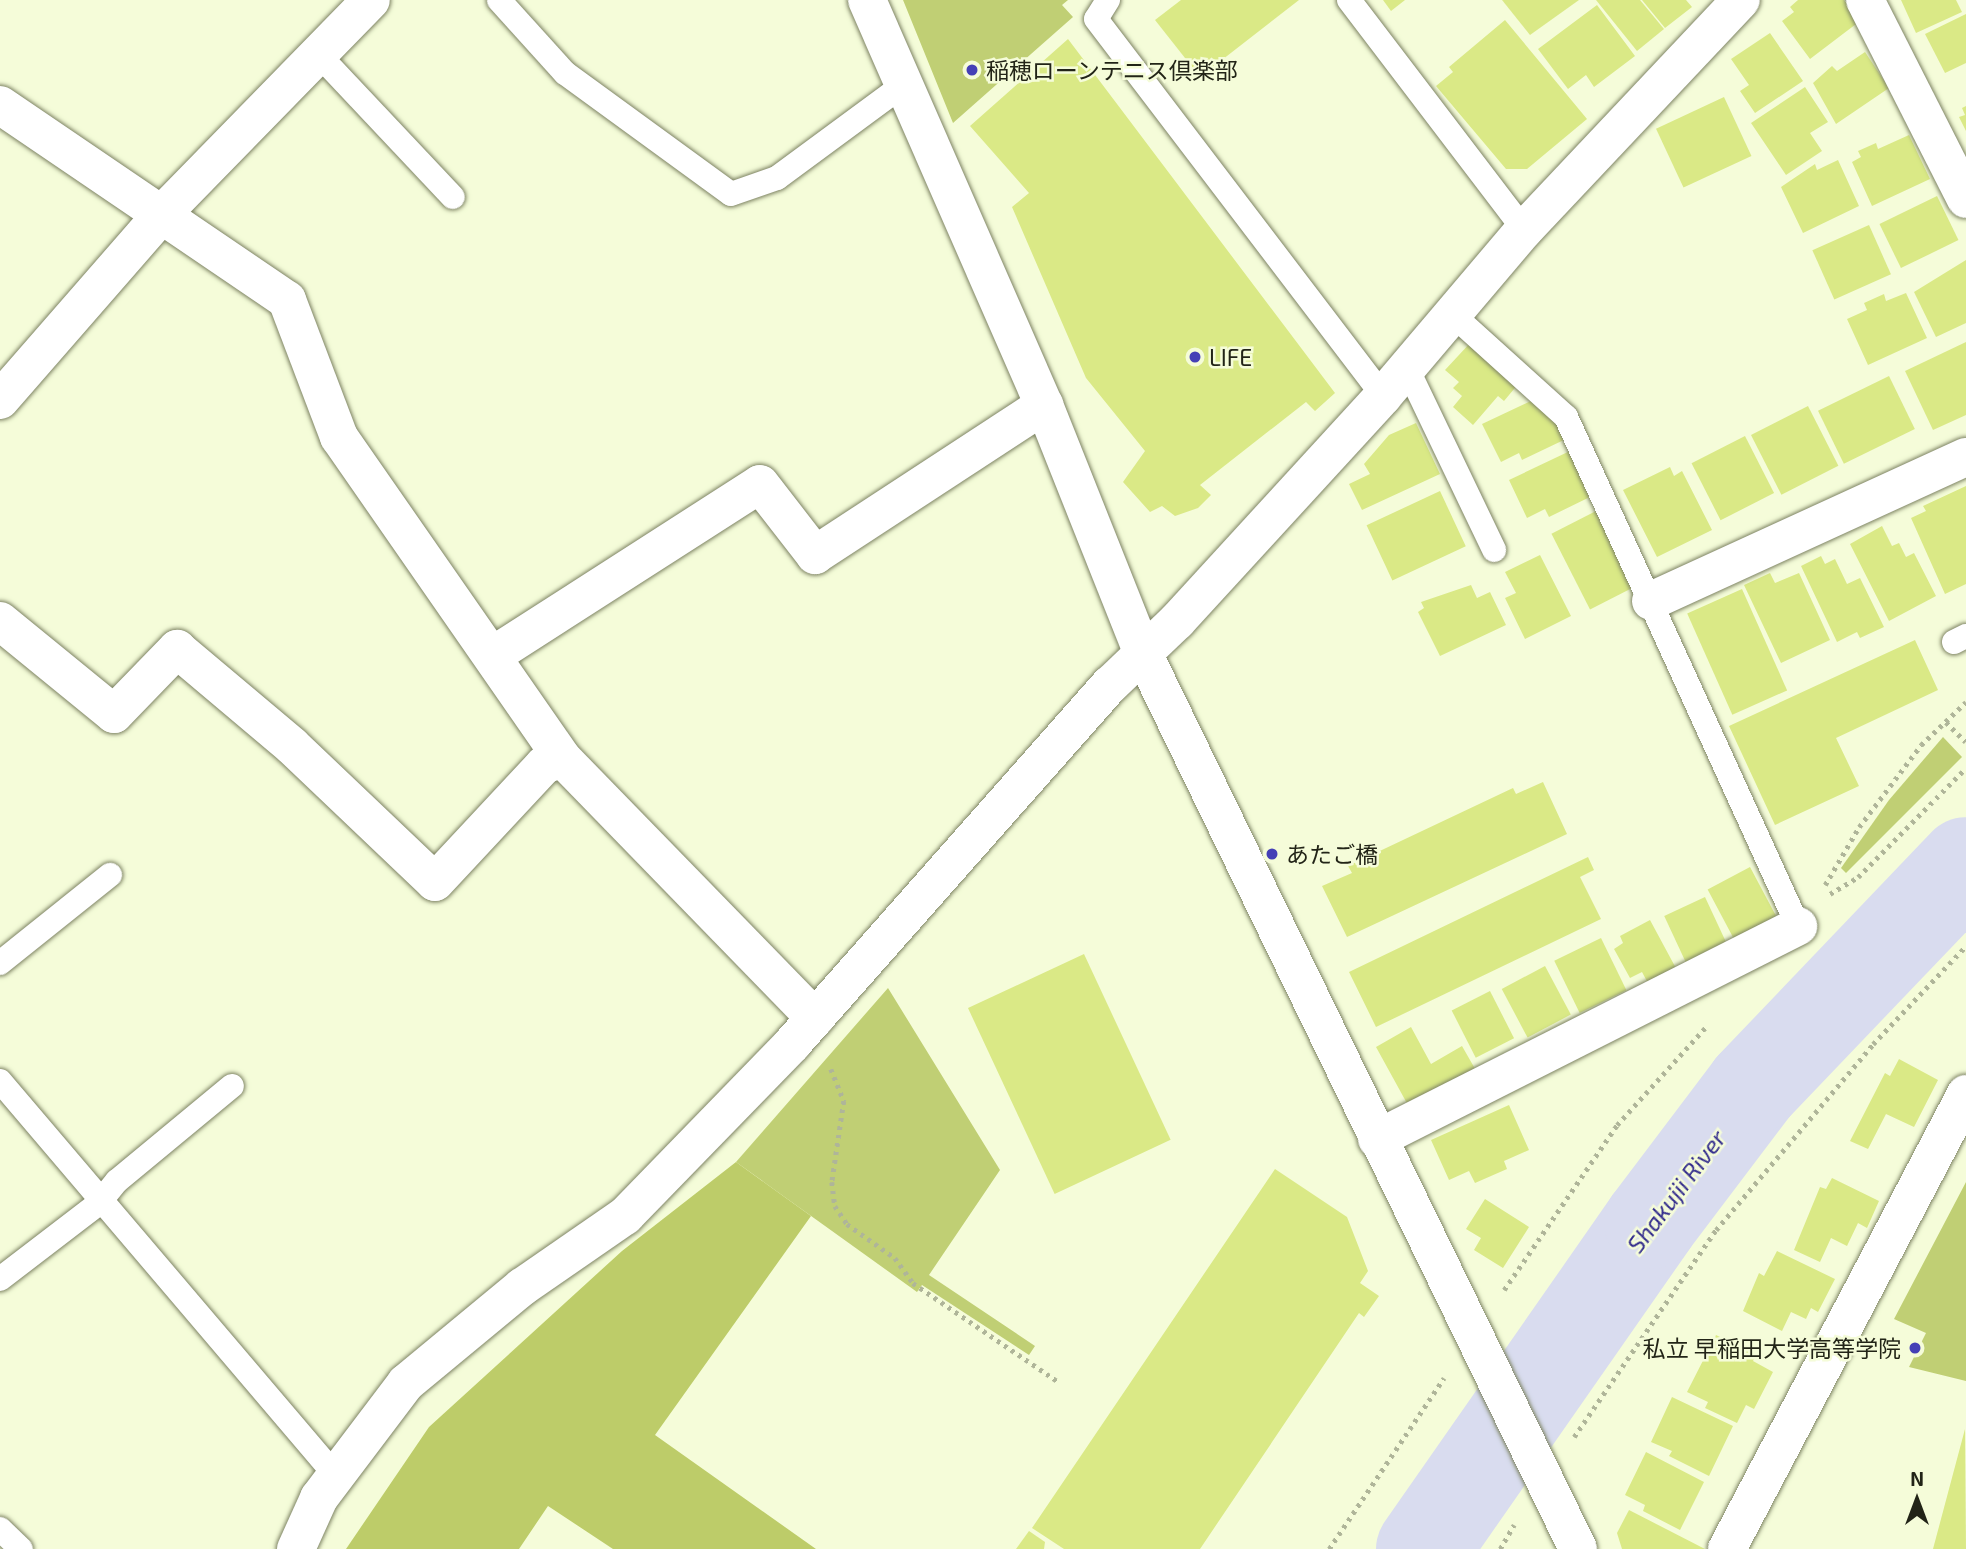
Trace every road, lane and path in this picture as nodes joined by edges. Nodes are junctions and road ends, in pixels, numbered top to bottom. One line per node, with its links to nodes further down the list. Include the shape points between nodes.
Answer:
1 (371, 0): 8 (street)
2 (499, 0): 9 (lane, via 565,73 731,194 777,178)
3 (867, 0): 9 (street)
4 (1108, 0): 17 (lane, via 1096,19)
5 (1349, 0): 14 (lane)
6 (1741, 0): 14 (street)
7 (1865, 0): 11 (street)
8 (319, 54): 12 (lane); 13 (street)
9 (902, 86): 19 (street)
10 (0, 106): 13 (street)
11 (1964, 191)
12 (453, 197)
13 (164, 212): 18 (street); 25 (street, via 287,300 339,438)
14 (1524, 230): 15 (street)
15 (1452, 314): 16 (street); 22 (lane, via 1566,416)
16 (1406, 366): 17 (street); 21 (lane)
17 (1383, 396): 24 (street, via 1177,621)
18 (0, 400)
19 (1044, 405): 24 (street); 25 (street, via 815,555 760,484)
20 (1966, 457): 22 (street)
21 (1494, 550)
22 (1651, 601): 32 (lane)
23 (0, 621): 29 (street, via 114,714 177,649 292,746 435,882 544,765)
24 (1143, 651): 36 (street); 40 (street)
25 (492, 656): 29 (street)
26 (1966, 702): 27 (path)
27 (1945, 722): 28 (path); 32 (path, via 1859,827)
28 (1966, 742)
29 (562, 758): 36 (street)
30 (1966, 768): 32 (path, via 1858,877)
31 (110, 875): 34 (lane)
32 (1806, 915): 40 (street)
33 (1966, 947): 45 (path, via 1873,1044 1716,1230)
34 (0, 963)
35 (1708, 1026): 43 (path, via 1617,1125)
36 (805, 1029): 44 (path, via 835,1071 845,1101 832,1182 835,1206 847,1224 895,1258 913,1283); 46 (street, via 625,1216 522,1287 406,1383)
37 (0, 1081): 41 (lane)
38 (232, 1086): 41 (lane, via 117,1181)
39 (1966, 1094): 53 (street)
40 (1377, 1139): 43 (street)
41 (99, 1203): 42 (lane); 46 (lane)
42 (0, 1279)
43 (1472, 1336): 45 (street); 50 (path)
44 (1057, 1381)
45 (1544, 1474): 51 (path); 52 (street)
46 (336, 1476): 49 (street, via 319,1498)
47 (0, 1529): 48 (lane)
48 (21, 1549)
49 (296, 1549)
50 (1329, 1549)
51 (1500, 1549)
52 (1578, 1549)
53 (1727, 1549)

